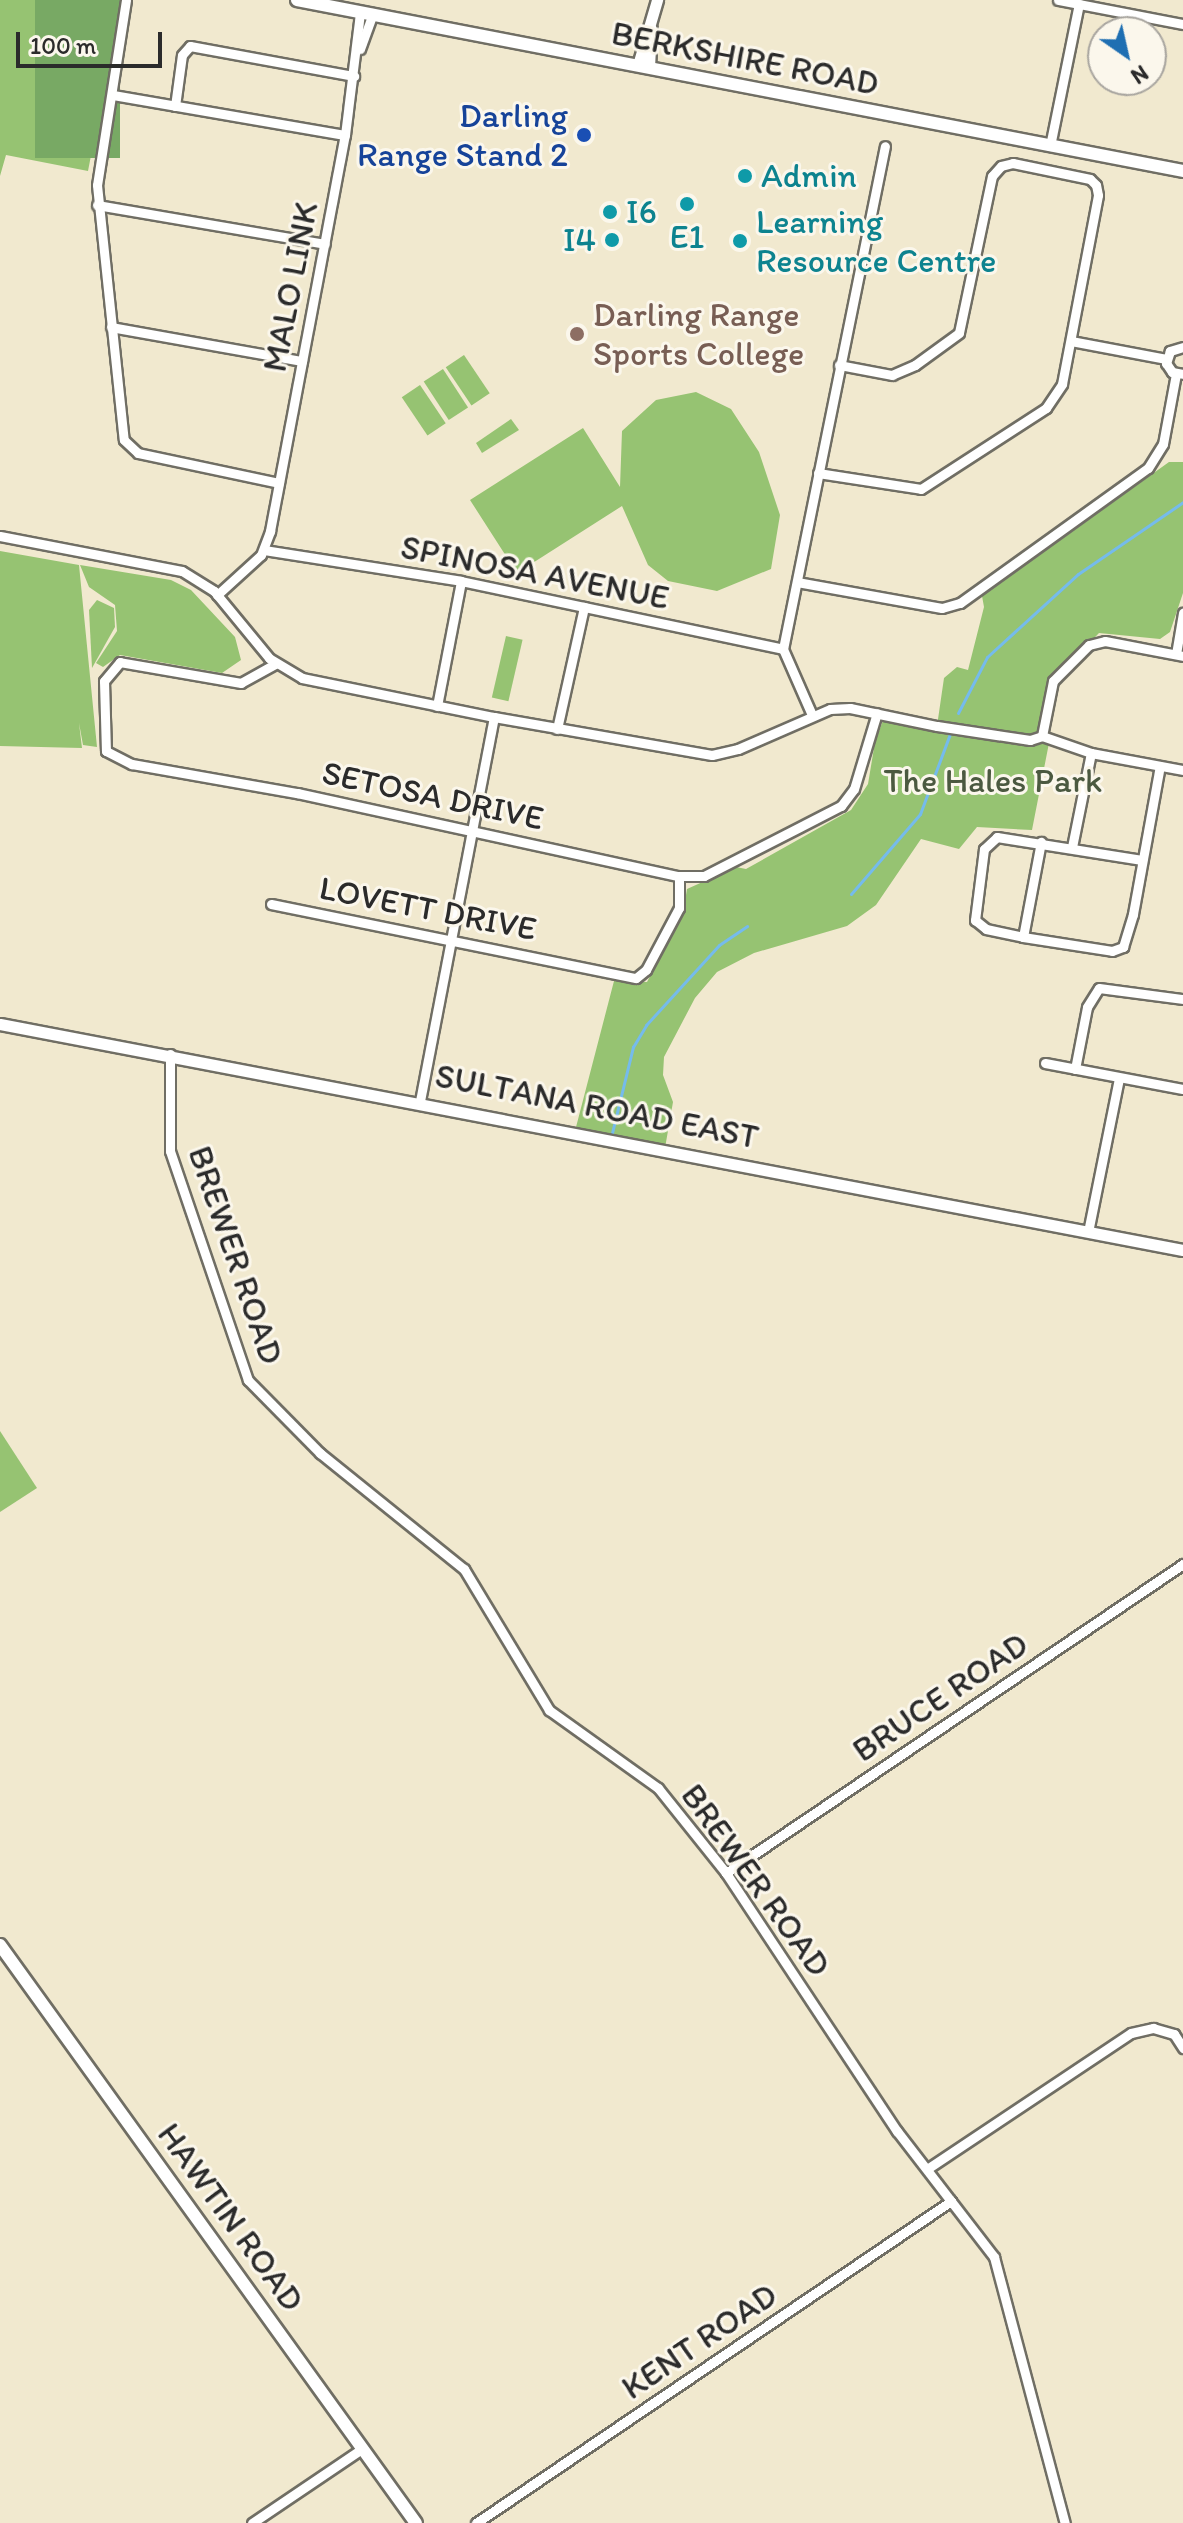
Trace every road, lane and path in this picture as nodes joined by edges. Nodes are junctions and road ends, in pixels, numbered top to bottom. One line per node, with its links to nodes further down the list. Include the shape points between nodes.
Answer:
1 (297, 0): 6 (main road, BERKSHIRE ROAD)
2 (657, 0): 8 (street)
3 (1058, 0): 5 (street)
4 (127, 4): 10 (street)
5 (1079, 4): 7 (street); 14 (street)
6 (366, 12): 8 (main road, BERKSHIRE ROAD); 9 (street, MALO LINK)
7 (1183, 24)
8 (644, 66): 14 (main road, BERKSHIRE ROAD)
9 (354, 76): 11 (street, via 190,46 182,55); 12 (street, MALO LINK)
10 (113, 95): 11 (street); 16 (street)
11 (175, 106): 12 (street)
12 (345, 135): 17 (street, MALO LINK)
13 (885, 146): 23 (street)
14 (1050, 146): 15 (main road, BERKSHIRE ROAD)
15 (1183, 171)
16 (97, 205): 17 (street); 18 (street)
17 (325, 244): 22 (street, MALO LINK)
18 (111, 327): 22 (street); 26 (street, via 129,447)
19 (1071, 341): 21 (street); 23 (street, via 1096,185 1090,179 1013,163 992,176 959,333 892,375); 25 (street, via 1060,391 1046,408 935,484 912,489)
20 (1183, 346): 21 (street, via 1173,348)
21 (1166, 359): 24 (street)
22 (302, 361): 26 (street, MALO LINK)
23 (839, 365): 25 (street)
24 (1179, 374): 30 (street, via 1163,444 1148,468 960,603 942,608)
25 (818, 473): 30 (street)
26 (279, 483): 28 (street, MALO LINK)
27 (0, 536): 31 (street, via 182,571)
28 (264, 550): 29 (street, SPINOSA AVENUE); 31 (street)
29 (461, 581): 32 (street, SPINOSA AVENUE); 37 (street)
30 (797, 582): 34 (street)
31 (215, 593): 36 (street)
32 (584, 607): 34 (street, SPINOSA AVENUE); 41 (street)
33 (1183, 613): 35 (street)
34 (783, 649): 39 (street)
35 (1179, 655): 42 (street, via 1105,641 1089,645 1053,681)
36 (272, 661): 37 (street, via 302,678); 46 (street, SETOSA DRIVE, via 249,678 228,683 120,662 104,681 106,751 132,764)
37 (437, 706): 40 (street)
38 (877, 713): 39 (street, via 840,707); 42 (street); 50 (street, SETOSA DRIVE, via 854,789 841,806 719,870)
39 (812, 715): 41 (street, via 726,753 696,753)
40 (494, 717): 41 (street); 46 (street)
41 (557, 729)
42 (1043, 738): 43 (street)
43 (1091, 753): 44 (street); 48 (street)
44 (1160, 766): 45 (street); 49 (street)
45 (1183, 770)
46 (474, 830): 50 (street, SETOSA DRIVE); 53 (street)
47 (1041, 842): 48 (street); 52 (street); 52 (street, via 997,837 984,849 981,863 975,920 986,929)
48 (1072, 847): 49 (street)
49 (1142, 860): 52 (street, via 1123,947 1112,951)
50 (679, 876): 53 (street, LOVETT DRIVE, via 679,908 640,977)
51 (271, 904): 53 (street, LOVETT DRIVE)
52 (1023, 937)
53 (451, 938): 61 (street)
54 (1183, 999): 58 (street, via 1099,988 1087,1007)
55 (0, 1024): 56 (street, SULTANA ROAD EAST)
56 (170, 1054): 61 (street, SULTANA ROAD EAST); 65 (street, BREWER ROAD, via 170,1151 248,1380 320,1453 464,1569 549,1710 658,1788)
57 (1045, 1063): 58 (street)
58 (1075, 1069): 59 (street)
59 (1119, 1078): 60 (street); 62 (street)
60 (1183, 1089)
61 (420, 1101): 62 (street, SULTANA ROAD EAST)
62 (1088, 1232): 63 (street, SULTANA ROAD EAST)
63 (1183, 1250)
64 (1183, 1564): 65 (street, BRUCE ROAD)
65 (726, 1873): 68 (street, BREWER ROAD)
66 (0, 1945): 70 (main road, HAWTIN ROAD)
67 (1183, 2048): 68 (street, via 1174,2034 1153,2028 1131,2033)
68 (927, 2169): 69 (street, BREWER ROAD)
69 (951, 2201): 73 (street, KENT ROAD); 74 (street, BREWER ROAD, via 994,2257)
70 (363, 2448): 71 (street); 72 (main road, HAWTIN ROAD)
71 (252, 2523)
72 (416, 2523)
73 (476, 2523)
74 (1065, 2523)

